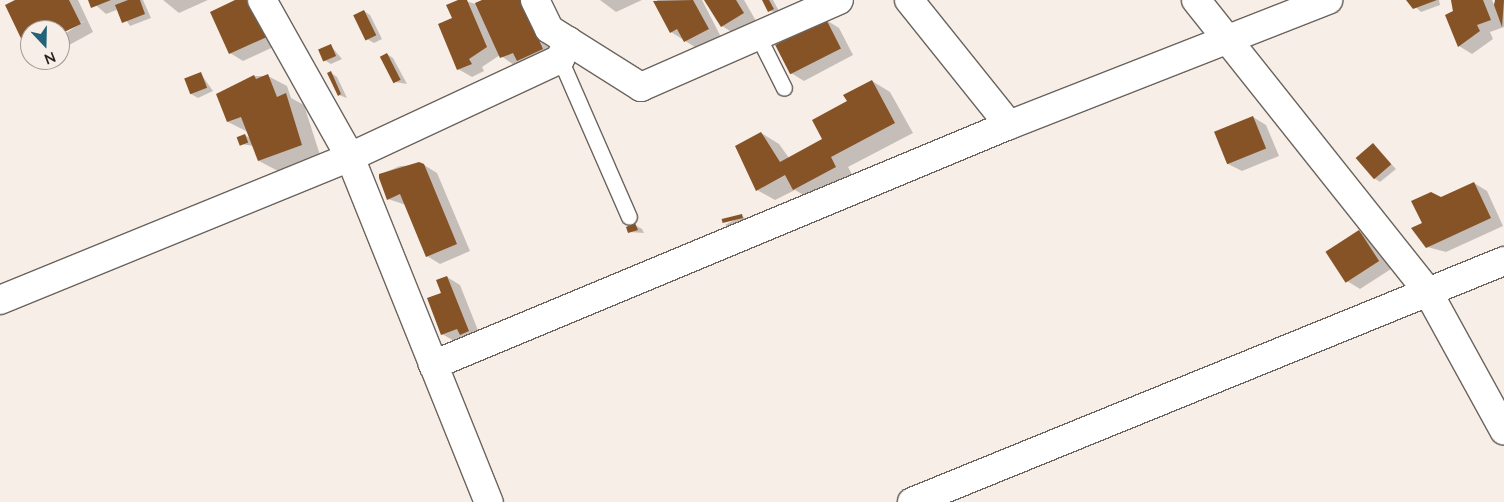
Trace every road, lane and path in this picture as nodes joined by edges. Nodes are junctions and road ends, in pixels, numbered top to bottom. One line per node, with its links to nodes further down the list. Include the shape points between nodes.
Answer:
1 (262, 0): 12 (street)
2 (535, 0): 9 (street)
3 (839, 0): 7 (street)
4 (909, 0): 11 (street)
5 (1196, 0): 8 (street)
6 (1328, 0): 8 (street)
7 (757, 34): 9 (street, via 641,87); 10 (lane)
8 (1230, 40): 11 (street); 15 (street)
9 (564, 50): 12 (street); 13 (lane)
10 (784, 88)
11 (1009, 125): 17 (street)
12 (350, 157): 16 (street); 17 (street)
13 (629, 217)
14 (1504, 261): 15 (street)
15 (1428, 292): 18 (street); 20 (street)
16 (0, 300)
17 (433, 365): 19 (street)
18 (1504, 430)
19 (489, 502)
20 (912, 502)

